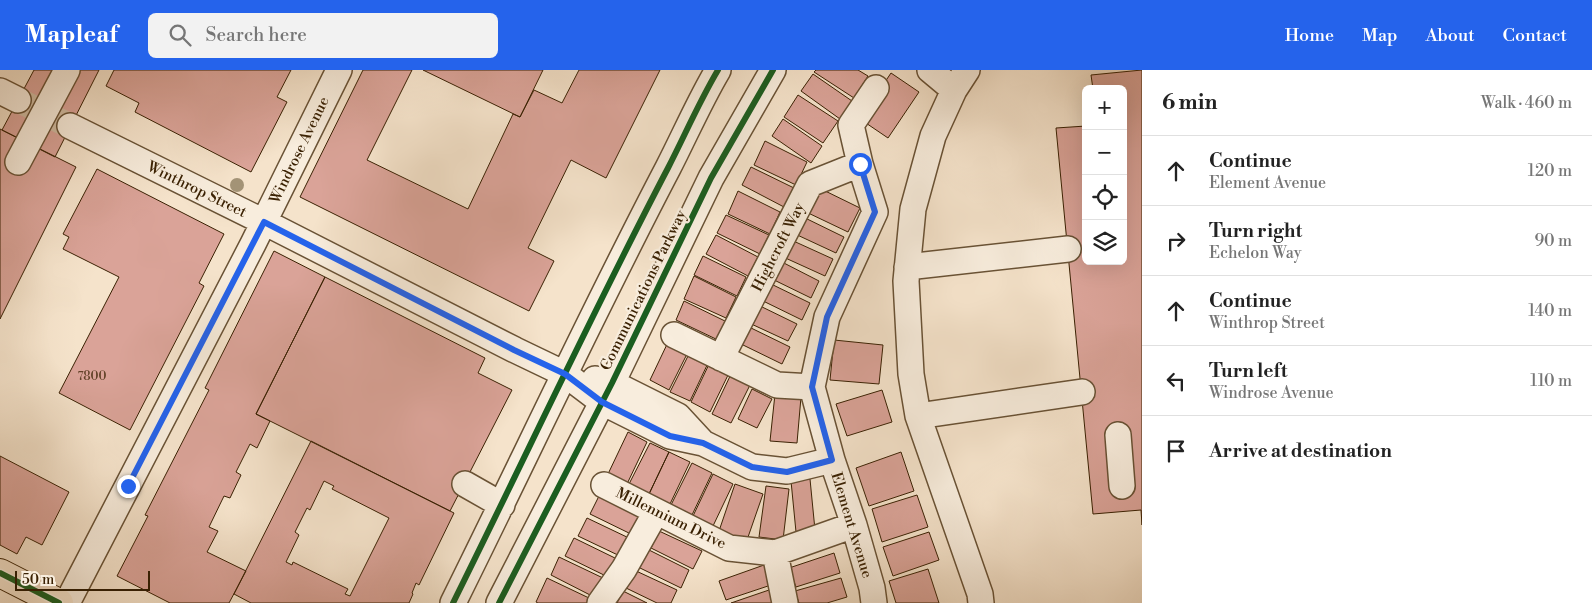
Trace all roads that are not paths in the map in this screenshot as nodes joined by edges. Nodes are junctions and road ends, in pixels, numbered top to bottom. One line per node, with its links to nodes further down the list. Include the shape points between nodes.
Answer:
1 (67, 70): 9 (street)
2 (339, 70): 11 (street, Windrose Avenue)
3 (718, 70): 16 (street, via 626,246)
4 (773, 70): 18 (street, Communications Parkway, via 711,178)
5 (930, 70): 6 (street)
6 (960, 80): 13 (street, via 933,136 912,209)
7 (876, 88): 10 (street, Element Avenue, via 851,125)
8 (70, 126): 11 (street, Winthrop Street)
9 (18, 162)
10 (860, 164): 15 (street, Highcroft Way, via 810,184); 17 (street, Element Avenue, via 875,212 827,317)
11 (264, 222): 16 (street, Winthrop Street, via 340,273); 32 (street, Windrose Avenue)
12 (1068, 249): 13 (street)
13 (907, 267): 20 (street, via 911,374)
14 (674, 335): 15 (street)
15 (721, 358): 17 (street, via 777,385)
16 (565, 374): 18 (street, Winthrop Street); 26 (street)
17 (812, 387): 22 (street, Element Avenue)
18 (607, 392): 22 (street, Winthrop Street, via 678,416 703,443 752,467 787,472); 34 (street, Communications Parkway)
19 (1082, 392): 20 (street)
20 (918, 416): 38 (street)
21 (1118, 435): 25 (street)
22 (832, 460): 28 (street, Element Avenue)
23 (465, 484): 26 (street)
24 (604, 485): 27 (street, Millennium Drive)
25 (1122, 486)
26 (502, 505): 33 (street)
27 (656, 512): 29 (street, Millennium Drive, via 729,548); 35 (street, via 624,569)
28 (854, 525): 29 (street, Millennium Drive); 37 (street, Element Avenue)
29 (775, 553): 36 (street)
30 (0, 573): 31 (main road)
31 (59, 603)
32 (67, 603)
33 (453, 603)
34 (499, 603)
35 (600, 603)
36 (785, 603)
37 (874, 603)
38 (981, 603)

